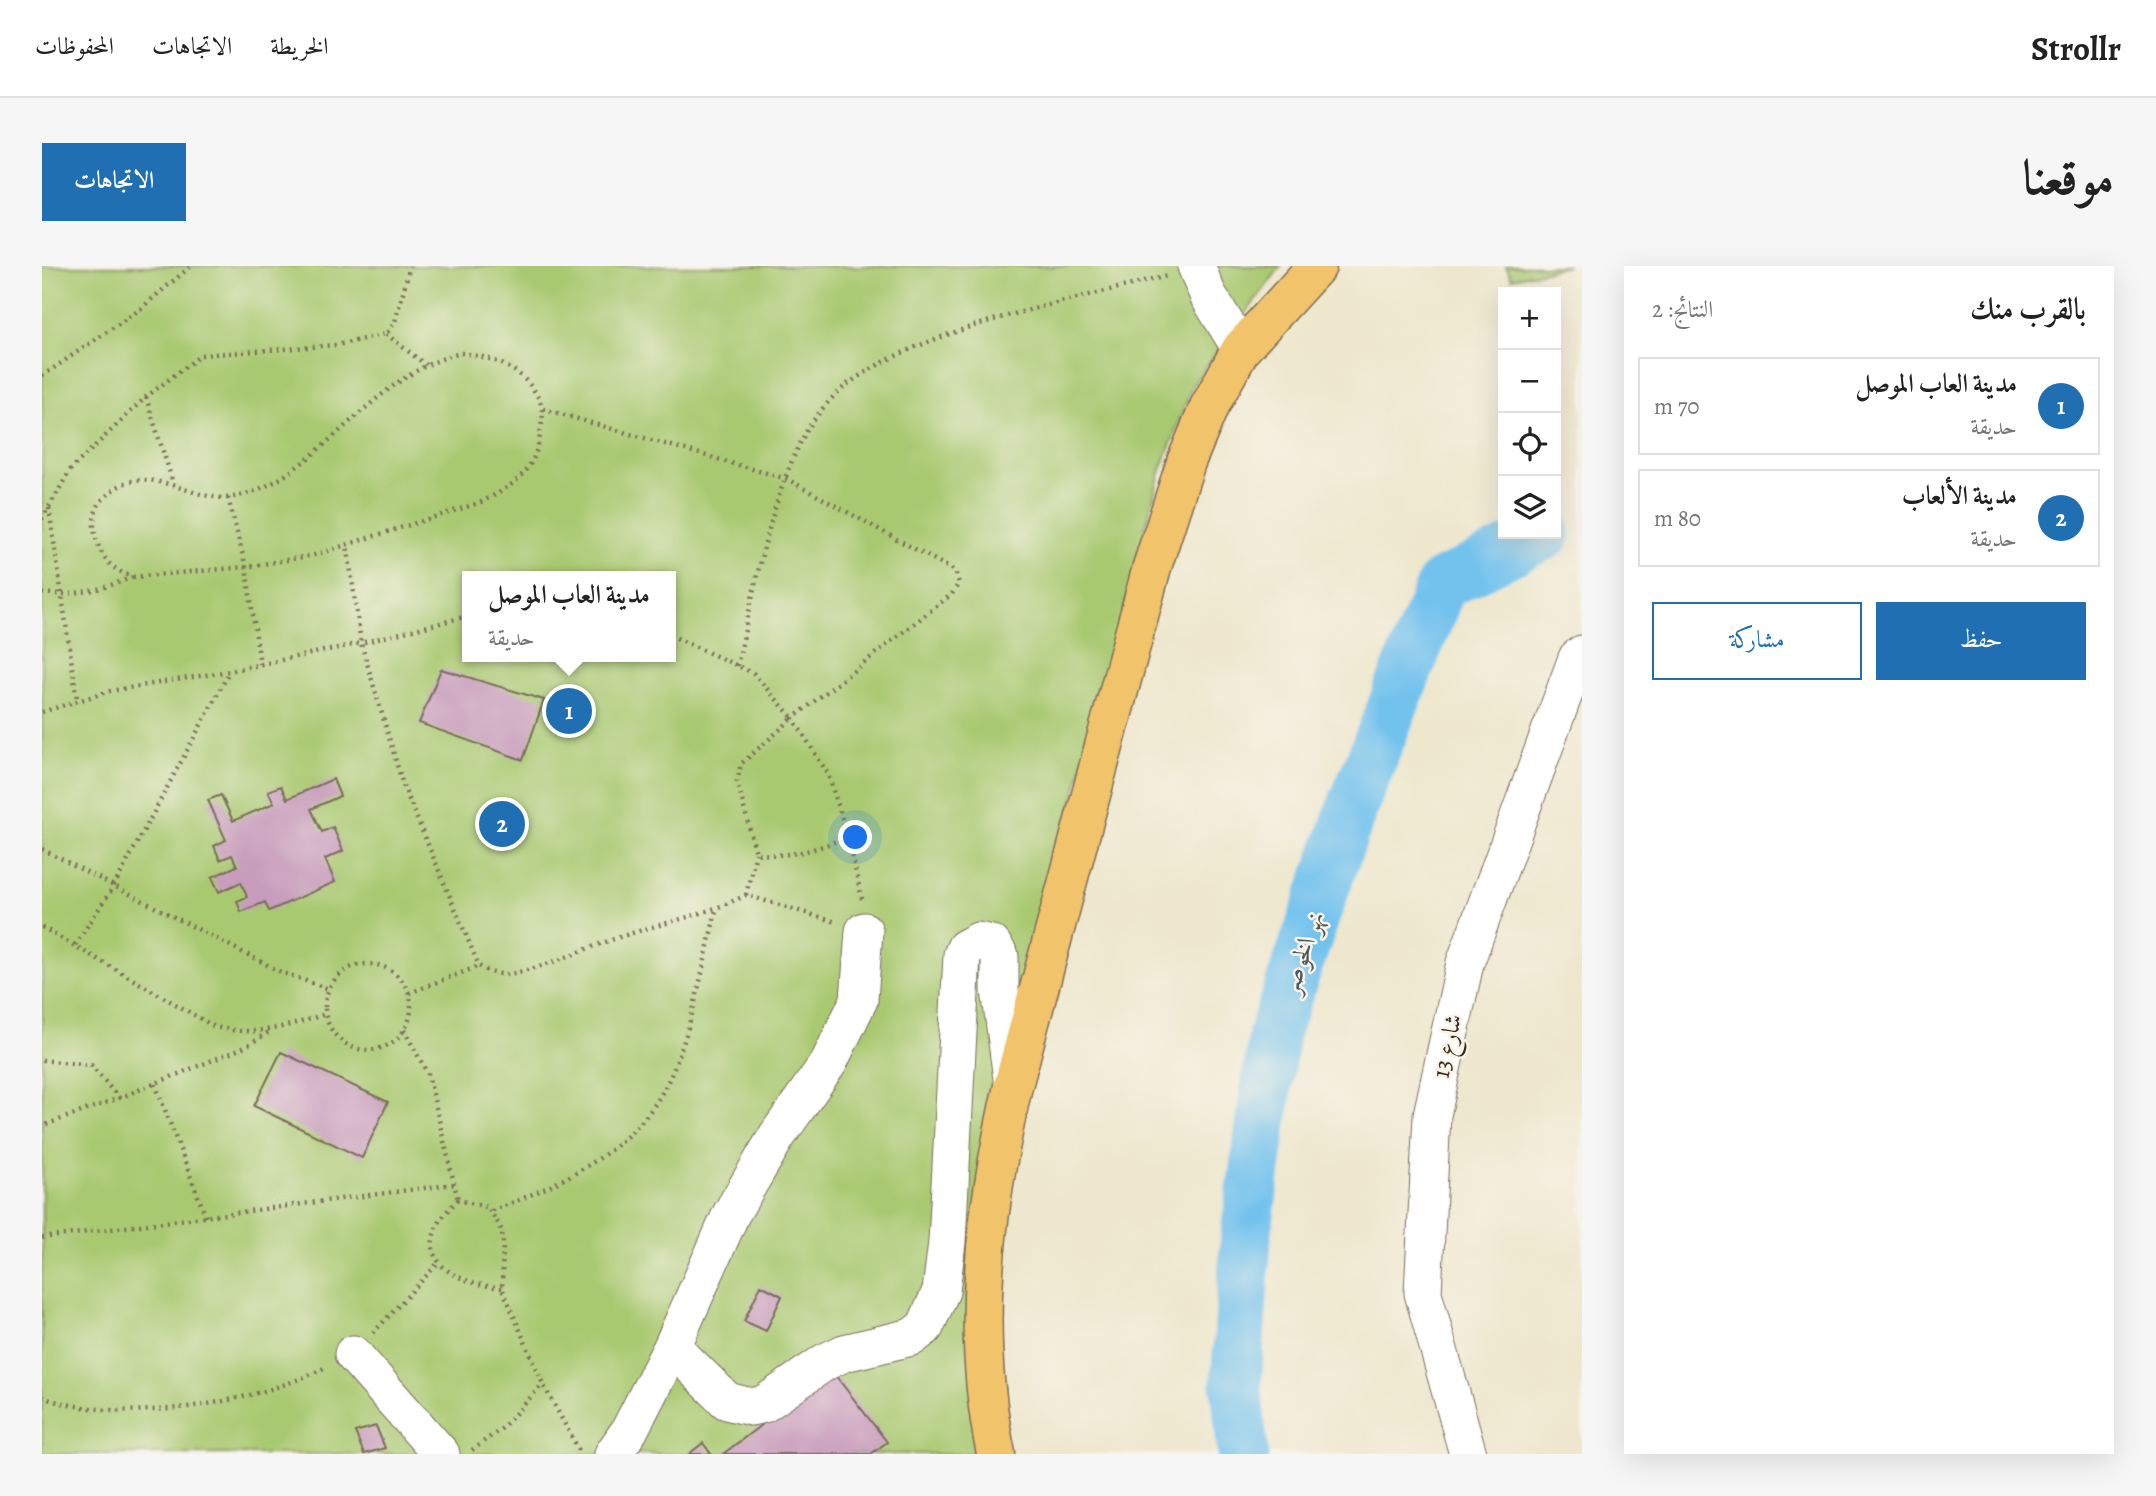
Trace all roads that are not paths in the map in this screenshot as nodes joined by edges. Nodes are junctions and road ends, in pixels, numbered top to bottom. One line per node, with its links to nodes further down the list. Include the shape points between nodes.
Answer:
1 (1317, 266): 3 (main road)
2 (1196, 267): 3 (street)
3 (1241, 349): 6 (main road, via 1186,462 1152,567)
4 (1582, 654): 12 (street, شارع 13, via 1465,963 1432,1115 1423,1293)
5 (864, 931): 7 (street, via 859,1000 829,1062 777,1136 731,1214)
6 (1013, 1086): 7 (street, via 1000,956 992,944 978,941 962,955 947,1252 941,1291 925,1327 912,1337 844,1353 764,1404 751,1407 727,1401); 11 (main road, via 993,1178 981,1291 983,1354)
7 (672, 1347): 10 (street, via 629,1431)
8 (353, 1353): 9 (street)
9 (441, 1454)
10 (612, 1454)
11 (996, 1454)
12 (1468, 1454)

